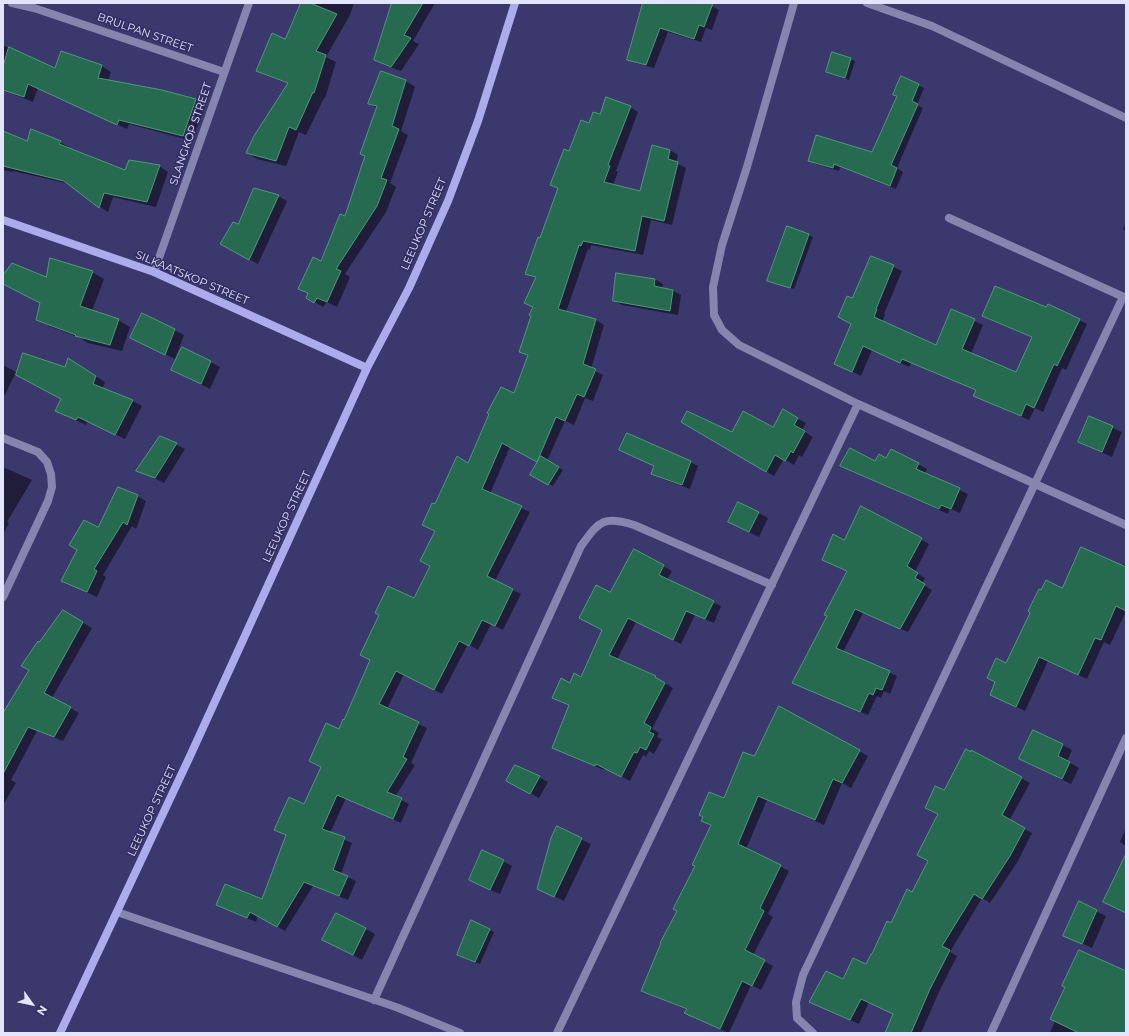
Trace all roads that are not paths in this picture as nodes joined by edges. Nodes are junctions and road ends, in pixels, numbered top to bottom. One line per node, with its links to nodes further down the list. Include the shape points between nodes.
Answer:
1 (12, 3): 6 (street, BRULPAN STREET)
2 (249, 3): 7 (street, SLANGKOP STREET)
3 (515, 3): 13 (street, LEEUKOP STREET, via 478,121 448,200 409,288)
4 (794, 3): 14 (street, via 722,245 713,287 714,315 722,330 739,345)
5 (867, 3): 8 (street, via 932,26)
6 (35, 5): 7 (street, BRULPAN STREET)
7 (224, 72): 11 (street, SLANGKOP STREET)
8 (1126, 118)
9 (949, 218): 12 (street)
10 (3, 220): 11 (street, SILKAATSKOP STREET)
11 (154, 272): 13 (street, SILKAATSKOP STREET)
12 (1124, 298): 16 (street)
13 (367, 368): 21 (street, LEEUKOP STREET)
14 (858, 404): 16 (street); 18 (street)
15 (3, 438): 19 (street, via 38,452 47,462 52,487 48,501)
16 (1035, 484): 17 (street); 26 (street, via 803,975 796,1002 797,1018)
17 (1126, 525)
18 (772, 585): 22 (street, via 634,525 619,520 608,520 597,526 581,546); 25 (street)
19 (3, 597)
20 (1126, 738): 27 (street)
21 (117, 912): 22 (street); 23 (street, LEEUKOP STREET)
22 (374, 1000): 24 (street)
23 (60, 1033)
24 (460, 1033)
25 (557, 1033)
26 (813, 1033)
27 (991, 1033)

